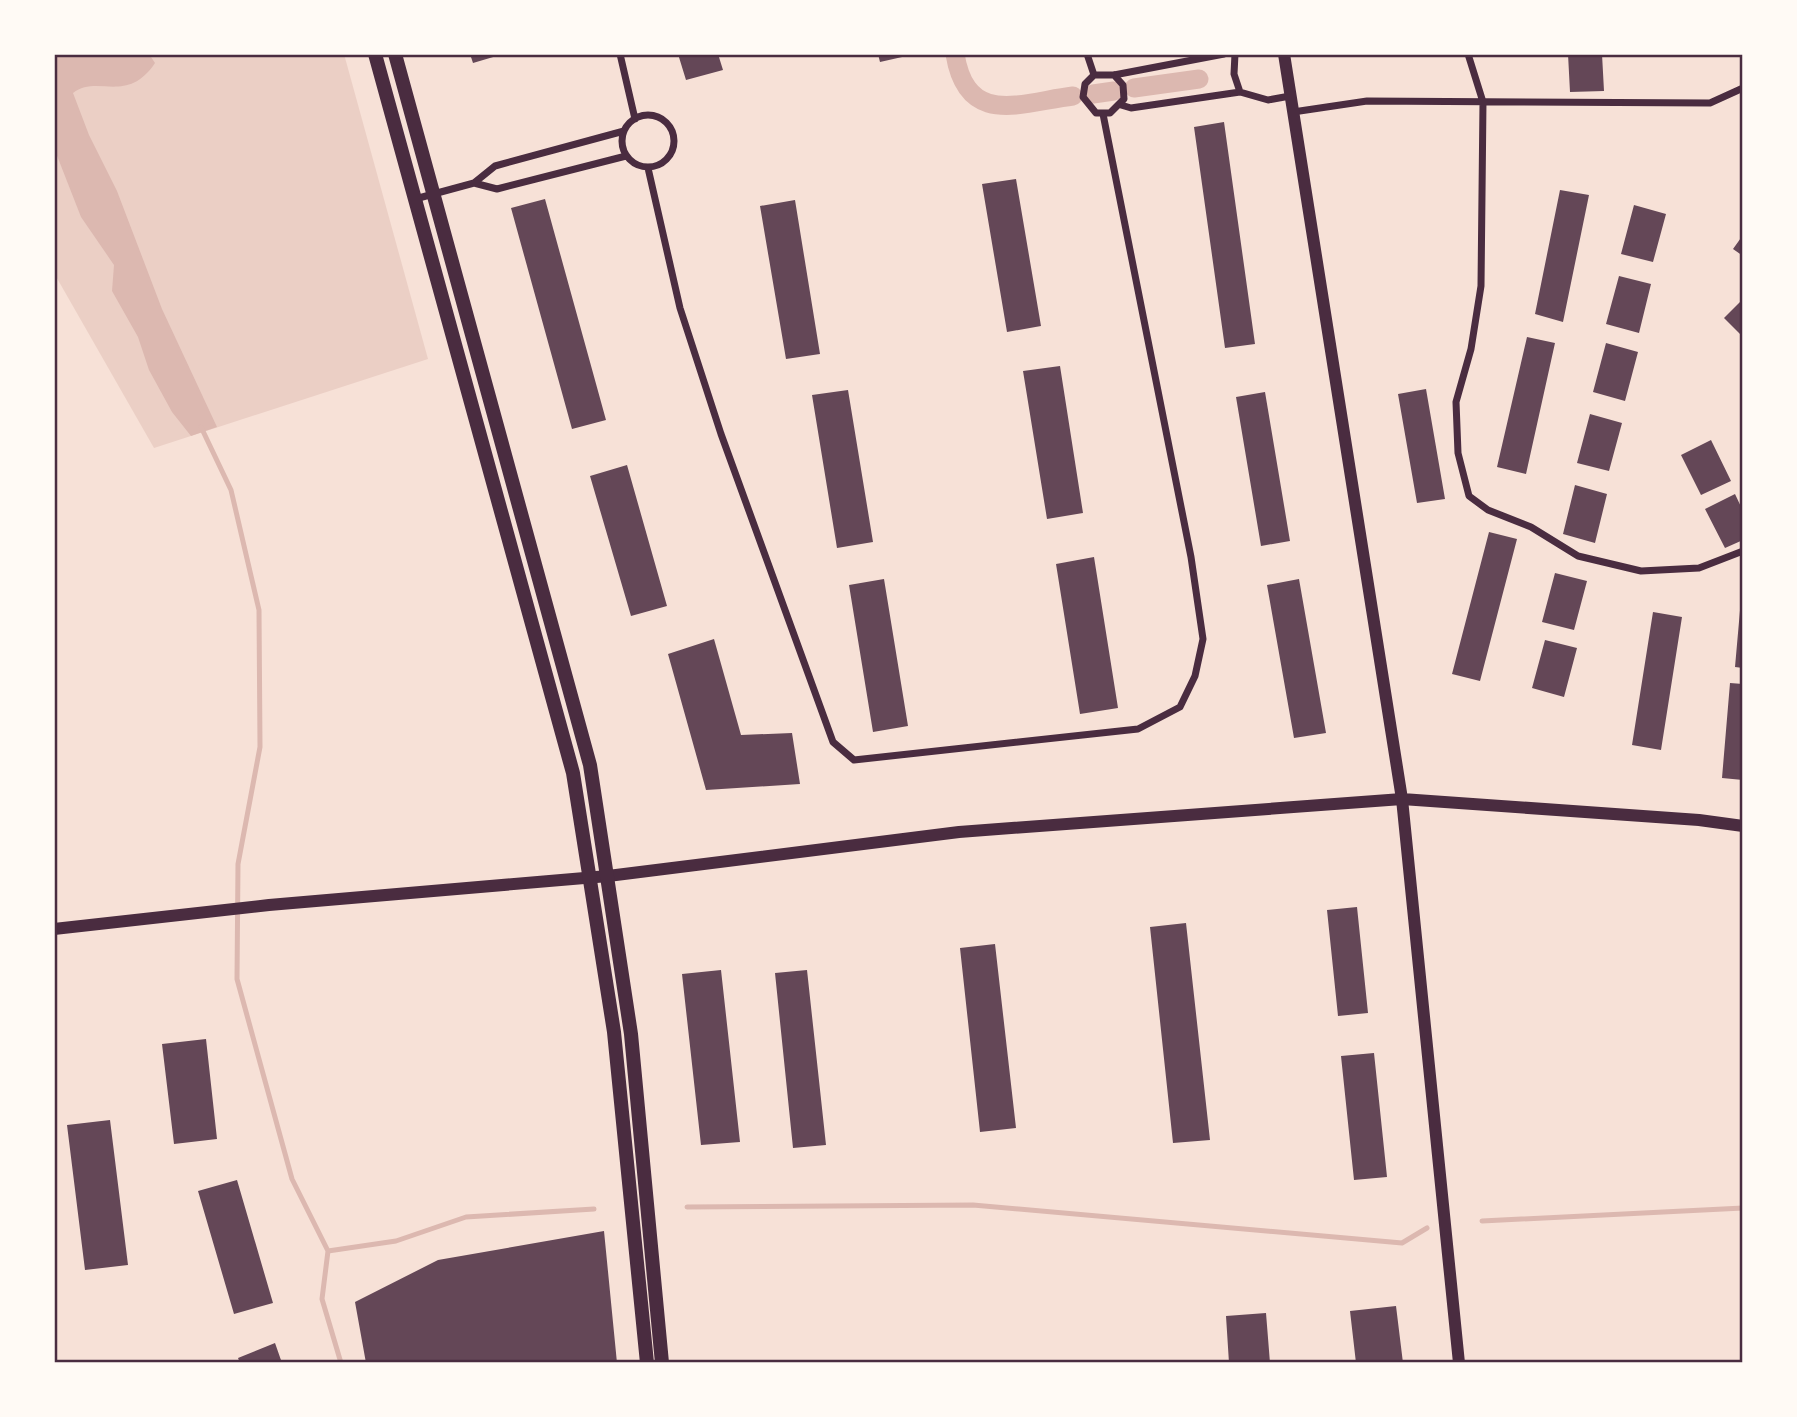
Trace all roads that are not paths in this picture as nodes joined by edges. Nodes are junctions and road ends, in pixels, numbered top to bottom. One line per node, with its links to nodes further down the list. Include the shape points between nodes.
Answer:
1 (375, 54): 24 (main road)
2 (395, 54): 23 (main road)
3 (620, 54): 18 (street)
4 (1087, 54): 9 (street)
5 (1224, 54): 10 (street)
6 (1235, 54): 12 (street, via 1234,74)
7 (1284, 54): 13 (street)
8 (1468, 54): 14 (street)
9 (1094, 75): 10 (street); 17 (street, via 1085,84 1083,97 1090,109)
10 (1114, 75): 15 (street, via 1125,92)
11 (1743, 88): 14 (street, via 1710,103)
12 (1240, 92): 13 (street, via 1268,100); 15 (street, via 1132,108)
13 (1290, 96): 16 (street)
14 (1483, 102): 16 (street, via 1367,101); 25 (street, via 1481,286 1456,402 1458,453 1469,496 1578,556 1641,571 1699,568)
15 (1121, 105): 17 (street)
16 (1293, 112): 26 (street)
17 (1103, 114): 21 (street, via 1191,557 1203,639 1195,676 1180,707 1138,729 854,760 833,742 680,308)
18 (635, 118): 19 (street); 21 (street, via 659,118 674,138 665,162)
19 (624, 131): 20 (street); 22 (street, via 495,166)
20 (626, 156): 21 (street); 22 (street, via 497,189)
21 (648, 168)
22 (474, 183): 23 (street)
23 (432, 195): 24 (street); 29 (main road, via 590,765)
24 (415, 199): 28 (main road, via 573,773)
25 (1743, 551)
26 (1402, 799): 27 (street); 29 (street, via 959,832); 33 (street)
27 (1743, 826)
28 (591, 876): 29 (street); 30 (street); 31 (main road, via 614,1032)
29 (608, 876): 32 (main road, via 631,1034)
30 (54, 929)
31 (647, 1363)
32 (662, 1363)
33 (1459, 1363)

